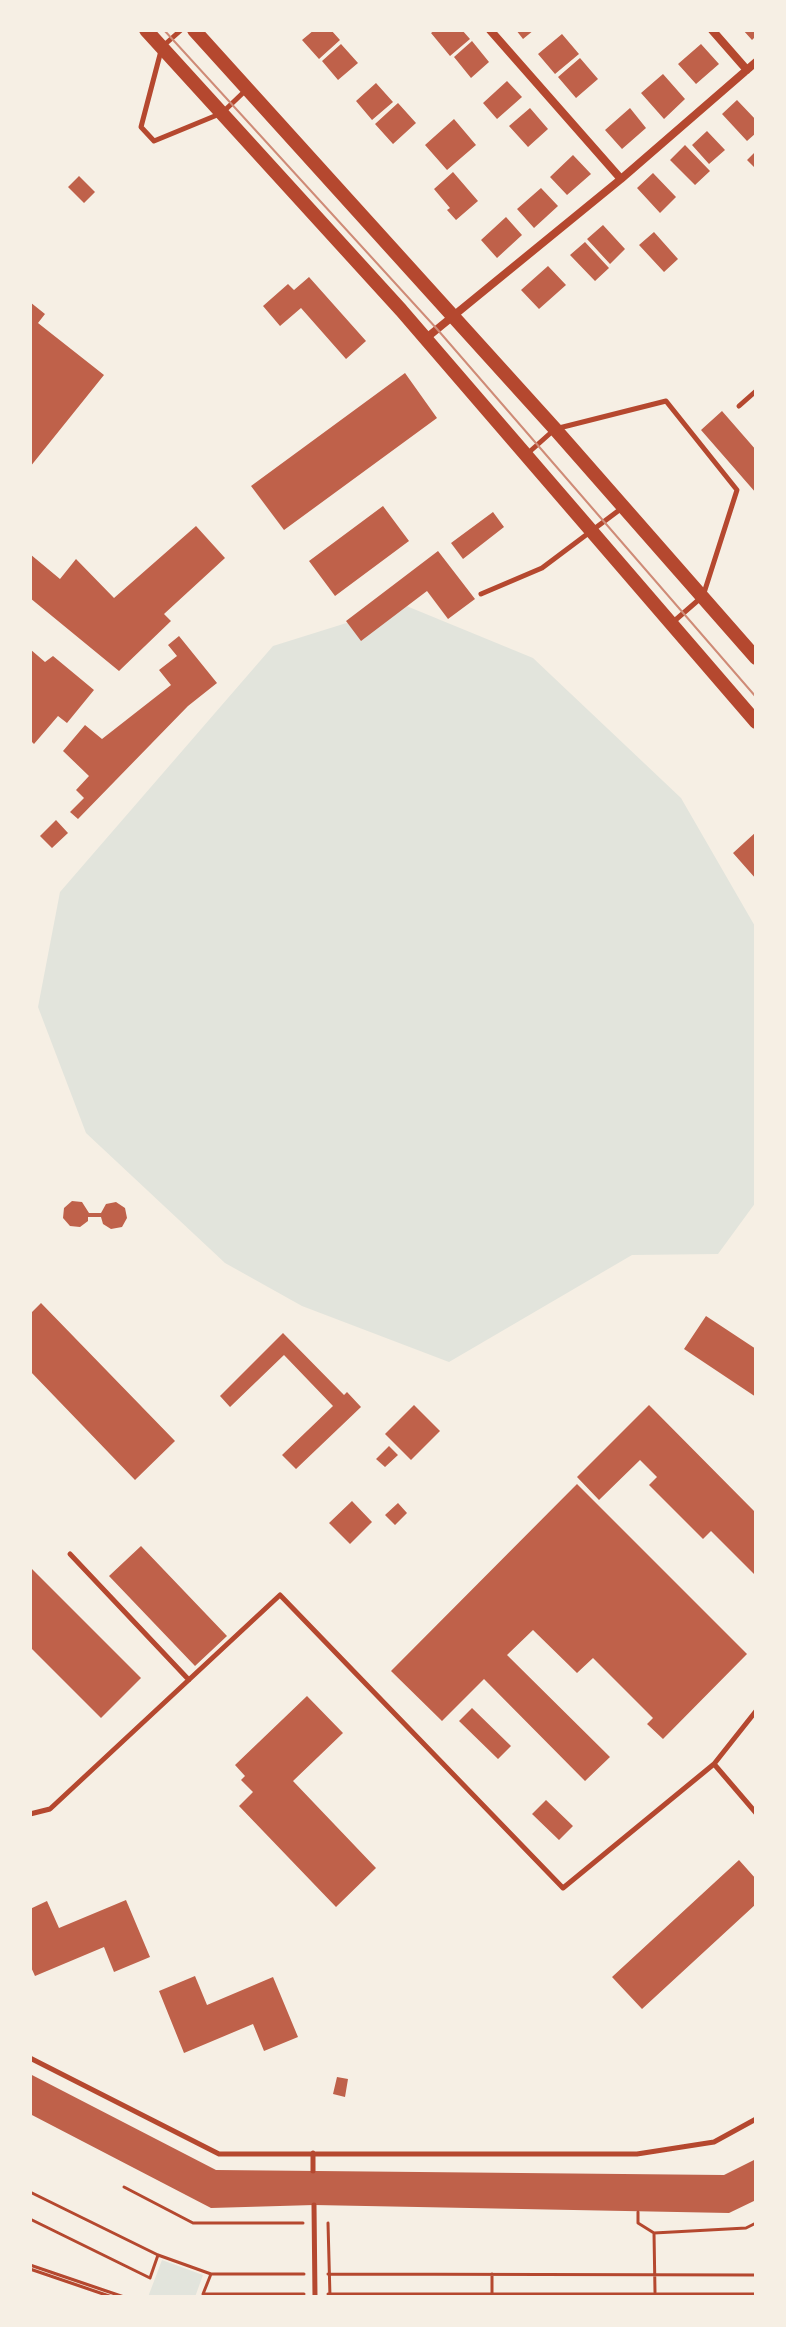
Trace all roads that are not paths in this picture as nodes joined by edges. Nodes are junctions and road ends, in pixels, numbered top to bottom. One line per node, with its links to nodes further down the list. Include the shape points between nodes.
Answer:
1 (146, 30): 6 (main road)
2 (181, 30): 6 (lane)
3 (194, 30): 9 (main road)
4 (490, 30): 11 (street)
5 (712, 30): 8 (street)
6 (162, 47): 10 (main road); 10 (lane, via 141,127 154,141)
7 (756, 62): 8 (street)
8 (747, 70): 11 (street)
9 (247, 89): 10 (lane); 12 (main road)
10 (222, 113): 13 (main road)
11 (621, 179): 12 (street)
12 (452, 315): 13 (street); 16 (main road)
13 (425, 339): 17 (main road)
14 (756, 391): 15 (lane)
15 (739, 406)
16 (555, 429): 17 (lane); 18 (main road); 21 (lane, via 666,401 737,490)
17 (526, 456): 19 (main road)
18 (623, 507): 19 (lane); 21 (main road)
19 (592, 532): 20 (lane, via 542,568); 22 (main road)
20 (481, 594)
21 (703, 596): 22 (lane); 23 (main road)
22 (671, 623): 24 (main road)
23 (756, 658)
24 (756, 722)
25 (70, 1554): 26 (lane)
26 (189, 1680): 28 (lane, via 280,1595 563,1888); 30 (lane, via 50,1809)
27 (756, 1711): 28 (lane)
28 (714, 1764): 29 (lane)
29 (756, 1813)
30 (30, 1814)
31 (30, 2058): 33 (lane, via 219,2154)
32 (756, 2119): 33 (lane, via 714,2142 637,2154)
33 (313, 2153): 34 (lane)
34 (313, 2171)
35 (314, 2205): 36 (lane)
36 (315, 2295)

